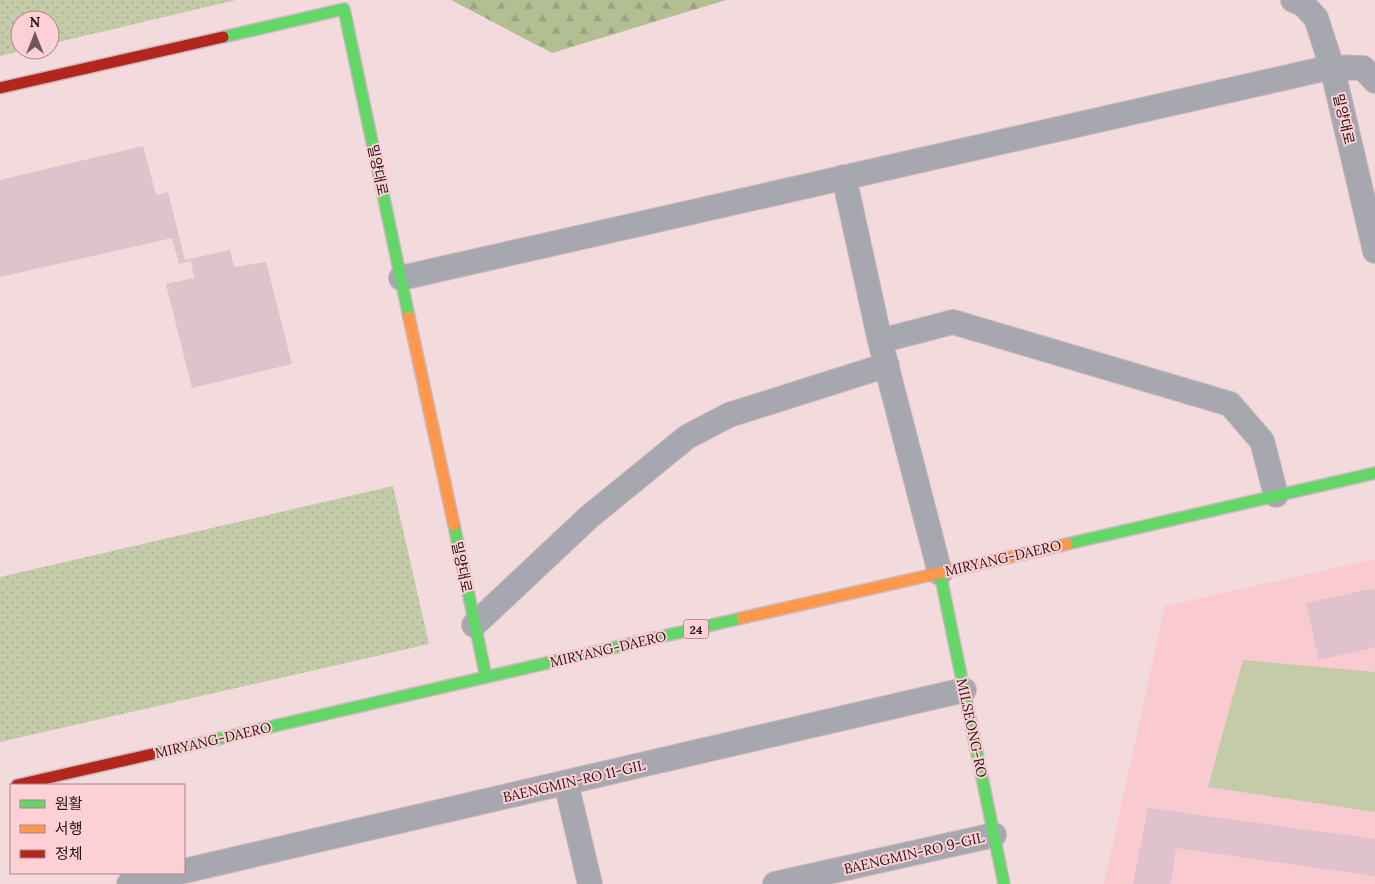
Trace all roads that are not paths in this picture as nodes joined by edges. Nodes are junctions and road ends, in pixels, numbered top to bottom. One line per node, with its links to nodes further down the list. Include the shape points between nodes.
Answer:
1 (1293, 0): 2 (street, 밀양대로, via 1304,4 1316,18)
2 (1332, 67): 3 (street, via 1363,68); 5 (street); 6 (street, 밀양대로)
3 (1375, 81)
4 (0, 88): 7 (main road, 밀양대로, via 344,9)
5 (844, 177): 7 (street); 8 (street)
6 (1375, 251)
7 (401, 278): 13 (main road, 밀양대로)
8 (880, 341): 9 (street); 11 (street, via 953,322 1230,404 1262,441)
9 (887, 365): 12 (street); 13 (street, via 729,415 687,437 589,517)
10 (1375, 473): 11 (main road, MIRYANG-DAERO / 24)
11 (1276, 495): 12 (main road, MIRYANG-DAERO / 24)
12 (940, 573): 14 (main road, MIRYANG-DAERO / 24); 15 (main road, MILSEONG-RO)
13 (474, 625): 14 (main road, 밀양대로)
14 (486, 678): 17 (main road, MIRYANG-DAERO / 24)
15 (964, 690): 16 (street, BAENGMIN-RO 11-GIL); 18 (main road, MILSEONG-RO)
16 (566, 783): 19 (street, BAENGMIN-RO 11-GIL); 22 (street)
17 (20, 784)
18 (994, 835): 23 (street, BAENGMIN-RO 9-GIL); 24 (main road, MILSEONG-RO)
19 (185, 871)
20 (173, 874): 21 (street)
21 (129, 884)
22 (590, 884)
23 (778, 884)
24 (1004, 884)

